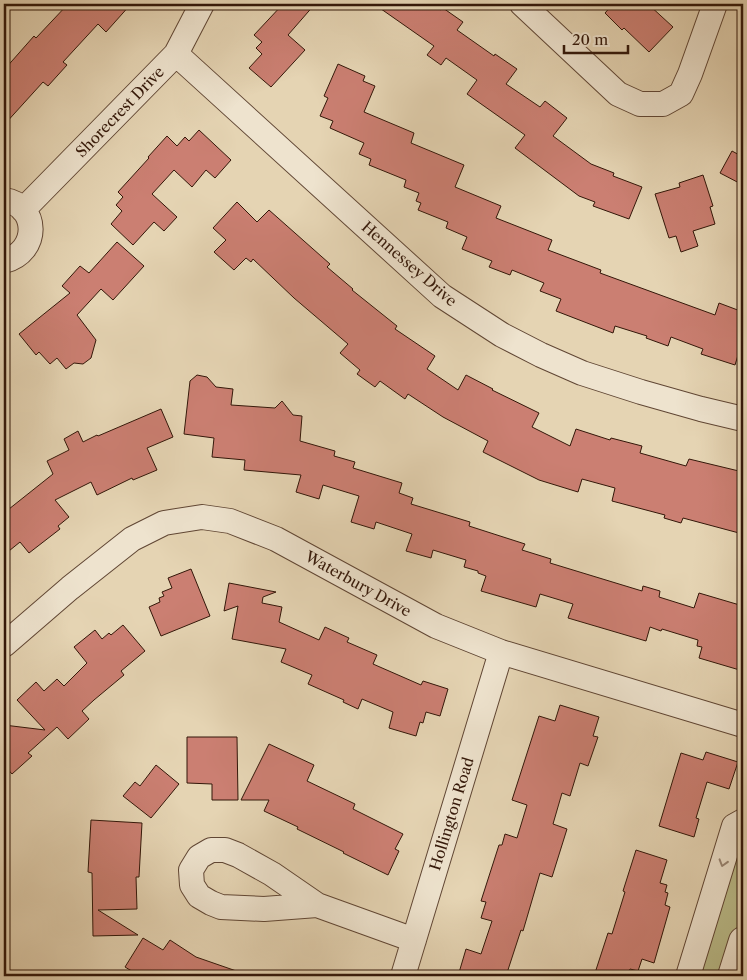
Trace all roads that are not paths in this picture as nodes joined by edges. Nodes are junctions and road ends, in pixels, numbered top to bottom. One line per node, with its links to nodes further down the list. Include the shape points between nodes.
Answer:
1 (202, 4): 4 (street, Shorecrest Drive)
2 (522, 4): 3 (street, via 618,94 640,104 663,104 681,94)
3 (715, 4)
4 (176, 54): 5 (street, Shorecrest Drive); 7 (street, Hennessey Drive, via 442,296 502,335 582,373)
5 (14, 205): 6 (street, Shorecrest Drive, via 26,214 30,236 20,254)
6 (4, 261)
7 (743, 419)
8 (4, 644): 9 (street, Waterbury Drive, via 132,539 164,523 202,518 230,521 276,539 436,626)
9 (502, 652): 10 (street, Waterbury Drive); 13 (street, Hollington Road)
10 (743, 725)
11 (743, 821): 16 (street, one-way to 16, via 734,826)
12 (317, 905): 12 (street, via 272,874 225,850 211,850 199,857 191,870 192,885 199,896 220,907 264,909); 13 (street)
13 (414, 940): 15 (street, Hollington Road)
14 (743, 941): 17 (street)
15 (403, 976)
16 (688, 976)
17 (732, 976)

